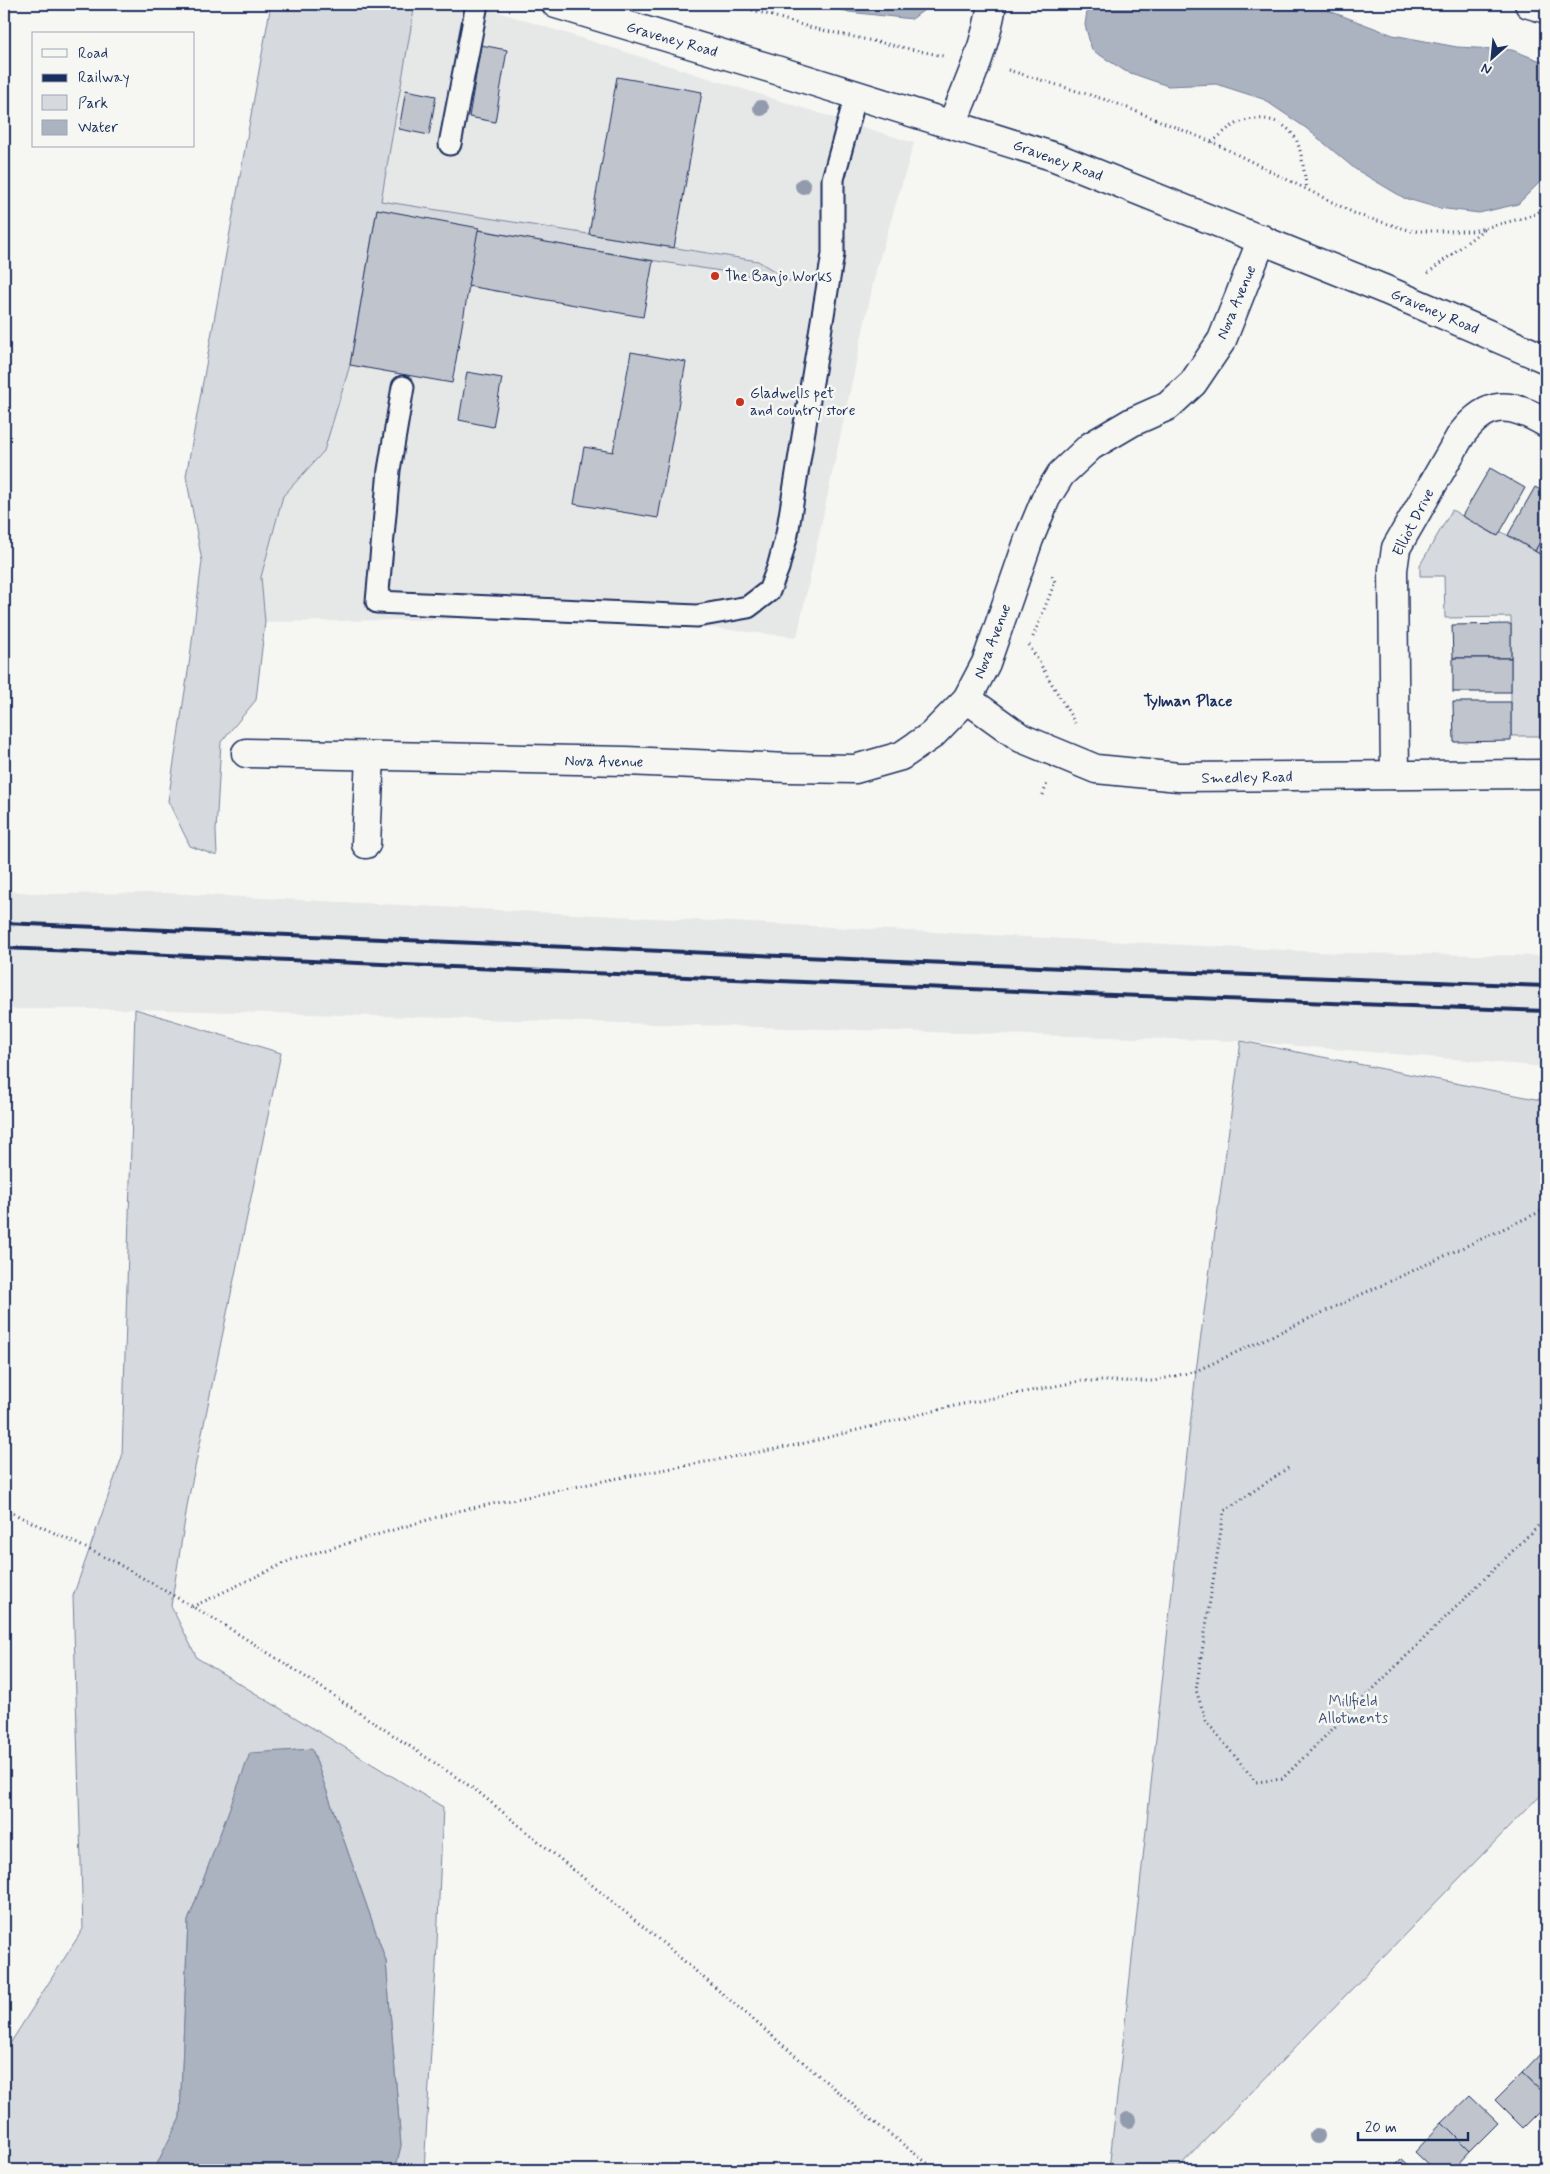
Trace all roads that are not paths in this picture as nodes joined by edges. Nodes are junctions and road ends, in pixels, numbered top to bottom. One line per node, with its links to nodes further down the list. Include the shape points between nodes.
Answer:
1 (477, 4): 8 (lane)
2 (556, 4): 6 (street, Graveney Road)
3 (992, 4): 7 (street, via 990,23 977,63)
4 (1529, 4): 5 (street)
5 (1546, 9)
6 (856, 94): 7 (street, Graveney Road); 11 (lane, via 833,179 833,254 787,534 769,591 748,607 697,616 377,602 389,470)
7 (952, 124): 9 (street, Graveney Road, via 1055,158)
8 (450, 144)
9 (1262, 239): 10 (street, Graveney Road); 13 (street, Nova Avenue, via 1222,340 1193,383 1168,406 1091,446 1061,474 1046,498 1029,538 986,663)
10 (1546, 359)
11 (403, 387)
12 (1546, 423): 17 (street, Elliot Drive, via 1516,409 1498,407 1486,410 1472,421 1396,548 1393,570)
13 (967, 699): 15 (street, Nova Avenue, via 932,735 901,756 855,768); 17 (street, Smedley Road, via 1021,738 1096,769 1179,777)
14 (246, 753): 15 (street, Nova Avenue)
15 (370, 756): 18 (street)
16 (1546, 774): 17 (street, Smedley Road)
17 (1395, 775)
18 (366, 844)

